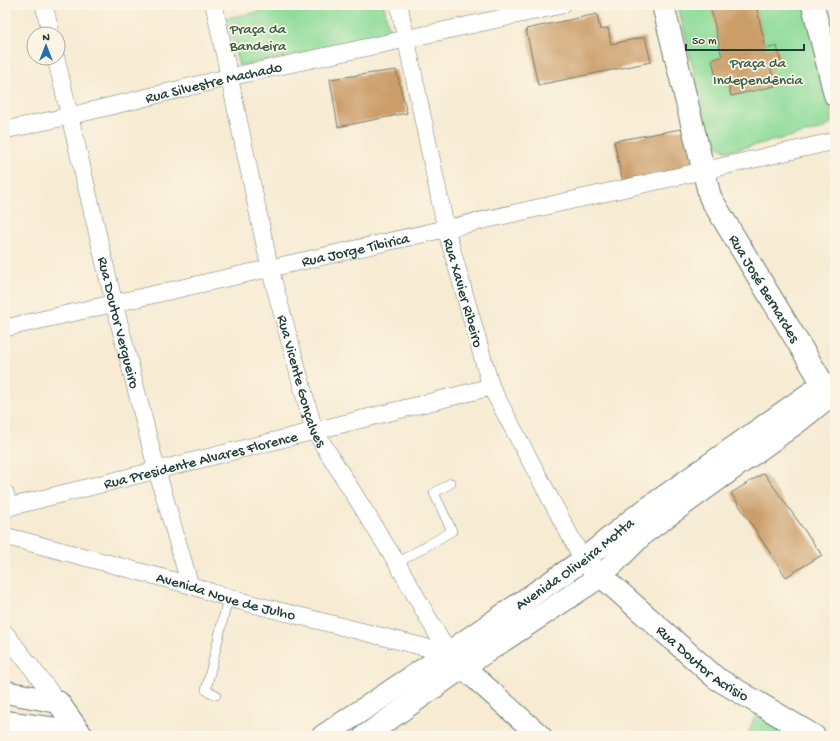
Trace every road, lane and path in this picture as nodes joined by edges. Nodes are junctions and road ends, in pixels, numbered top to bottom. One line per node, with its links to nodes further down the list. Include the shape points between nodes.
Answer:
1 (44, 5): 7 (street)
2 (214, 5): 10 (street)
3 (399, 5): 8 (street, Rua Xavier Ribeiro)
4 (562, 5): 8 (street, Rua Silvestre Machado)
5 (663, 5): 15 (main road, Rua José Bernardes)
6 (813, 5): 11 (main road)
7 (49, 26)
8 (406, 38): 10 (street, Rua Silvestre Machado); 16 (street, Rua Xavier Ribeiro)
9 (58, 66): 12 (street, Rua Doutor Vergueiro)
10 (230, 78): 12 (street, Rua Silvestre Machado); 17 (street, Rua Vicente Gonçalves)
11 (835, 95)
12 (70, 116): 13 (street, Rua Silvestre Machado); 18 (street, Rua Doutor Vergueiro)
13 (5, 130)
14 (835, 141): 15 (street)
15 (705, 170): 16 (street, Rua Jorge Tibirica); 21 (main road, Rua José Bernardes, via 710,197)
16 (446, 229): 17 (street, Rua Jorge Tibirica); 20 (street, Rua Xavier Ribeiro)
17 (270, 269): 18 (street, Rua Jorge Tibirica); 22 (street, Rua Vicente Gonçalves)
18 (114, 303): 19 (street, Rua Jorge Tibirica); 24 (street, Rua Doutor Vergueiro)
19 (5, 328)
20 (491, 387): 22 (street, Rua Presidente Alvares Florence); 29 (street, Rua Xavier Ribeiro)
21 (831, 390): 23 (main road, Avenida Oliveira Motta, via 800,420 758,440)
22 (314, 430): 24 (street, Rua Presidente Alvares Florence); 30 (street, Rua Vicente Gonçalves)
23 (724, 465): 27 (main road, Avenida Oliveira Motta); 27 (main road, Avenida Oliveira Motta, via 690,501)
24 (157, 471): 26 (street, Rua Presidente Alvares Florence); 32 (street, Rua Doutor Vergueiro)
25 (451, 483): 30 (lane, via 434,493 452,531)
26 (6, 504)
27 (639, 525): 29 (main road, Avenida Oliveira Motta); 31 (main road, Avenida Oliveira Motta)
28 (5, 536): 32 (street, Avenida Nove de Julho)
29 (583, 560): 31 (main road, Rua Doutor Acrisio); 35 (main road, Avenida Oliveira Motta)
30 (397, 563): 35 (street, Rua Vicente Gonçalves)
31 (602, 576): 35 (main road, Avenida Oliveira Motta); 44 (main road, Rua Doutor Acrisio, via 716,678)
32 (190, 585): 33 (street, Avenida Nove de Julho)
33 (228, 598): 35 (street, Avenida Nove de Julho); 37 (lane, via 206,690)
34 (5, 633): 38 (street)
35 (455, 660): 41 (main road, Avenida Oliveira Motta); 42 (main road, Avenida Oliveira Motta); 43 (main road)
36 (5, 692): 38 (main road)
37 (216, 695)
38 (58, 702): 40 (main road)
39 (7, 724): 40 (main road)
40 (80, 734)
41 (323, 736)
42 (365, 736)
43 (540, 736)
44 (814, 736)

